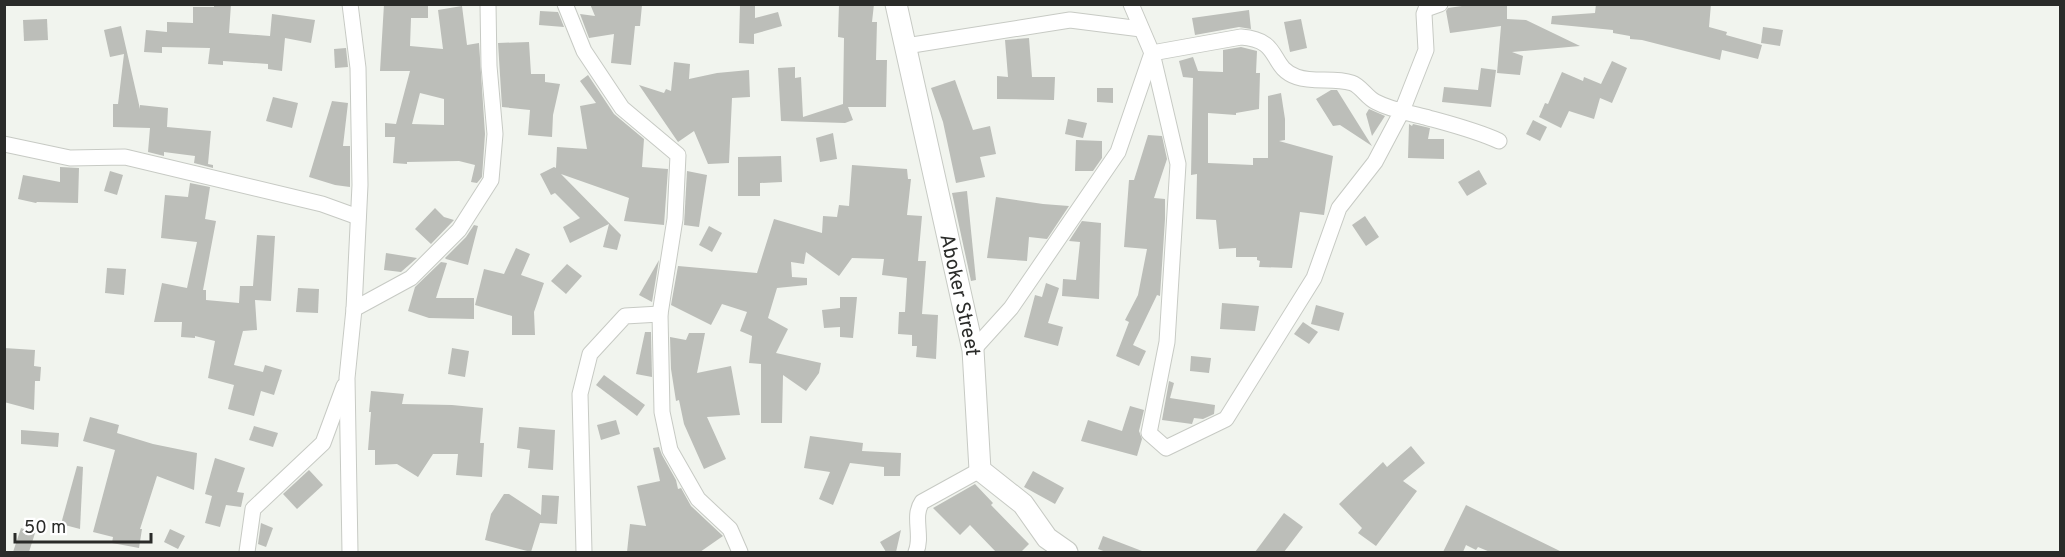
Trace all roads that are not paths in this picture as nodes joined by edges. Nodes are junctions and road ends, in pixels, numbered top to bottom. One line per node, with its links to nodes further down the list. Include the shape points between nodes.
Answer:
1 (350, 4): 13 (street, via 358,68)
2 (488, 4): 14 (street, via 495,134 491,180 459,230 411,278)
3 (565, 4): 15 (street, via 584,51 622,108 678,155 675,219)
4 (896, 4): 8 (main road, Aboker Street)
5 (1131, 4): 7 (street)
6 (1440, 4): 10 (street, via 1426,9 1424,14 1426,50)
7 (1141, 29): 8 (street, via 1070,20); 9 (street)
8 (906, 46): 16 (main road, Aboker Street)
9 (1152, 53): 10 (street, via 1255,38 1266,42 1286,73 1300,79 1354,83 1375,102); 10 (street, via 1178,165 1167,342 1149,433 1166,448 1226,419 1314,278 1339,208 1375,162); 16 (street, via 1118,152 1011,308)
10 (1402, 111): 11 (street, via 1471,129)
11 (1499, 141)
12 (4, 144): 13 (street, via 70,159 125,157 322,204)
13 (358, 217): 14 (street)
14 (354, 309): 17 (street)
15 (660, 314): 21 (street, via 626,316 590,354 580,394); 22 (street, via 662,412 670,450 698,499 730,529)
16 (973, 350): 18 (main road, Aboker Street)
17 (347, 378): 19 (street, via 323,442 253,509); 20 (street)
18 (980, 470): 23 (street, via 917,508 920,544); 24 (main road, via 1023,504 1047,538)
19 (247, 552)
20 (350, 552)
21 (584, 552)
22 (740, 552)
23 (916, 552)
24 (1067, 552)

